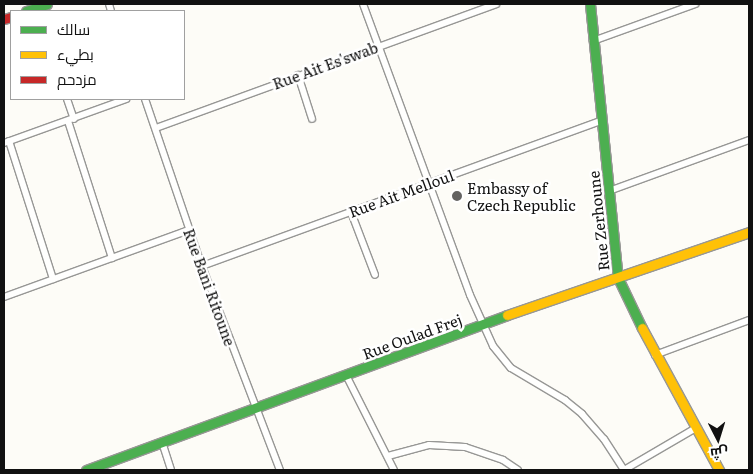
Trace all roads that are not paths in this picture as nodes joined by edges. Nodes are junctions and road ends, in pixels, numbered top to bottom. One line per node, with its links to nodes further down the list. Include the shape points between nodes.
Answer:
1 (47, 4): 6 (street)
2 (363, 4): 8 (street)
3 (496, 4): 8 (street, Rue Ait Es'swab)
4 (590, 4): 7 (street, Rue Zerhoune)
5 (694, 4): 7 (street)
6 (29, 10)
7 (593, 41): 15 (street, Rue Zerhoune)
8 (378, 46): 9 (street, Rue Ait Es'swab); 19 (street)
9 (298, 75): 13 (street); 16 (street, Rue Ait Es'swab)
10 (67, 100): 14 (street)
11 (123, 100): 14 (street)
12 (145, 100): 16 (street, Rue Bani Ritoune)
13 (312, 119)
14 (71, 120): 18 (street); 24 (street)
15 (601, 121): 19 (street, Rue Ait Melloul); 20 (street, Rue Zerhoune)
16 (156, 128): 22 (street, Rue Bani Ritoune)
17 (749, 140): 20 (street)
18 (6, 142): 28 (street)
19 (429, 183): 21 (street, Rue Ait Melloul); 31 (street)
20 (609, 191): 27 (street, Rue Zerhoune)
21 (351, 212): 25 (street, Rue Ait Melloul); 26 (street)
22 (189, 230): 24 (street); 25 (street, Rue Bani Ritoune)
23 (749, 232): 27 (street, Rue Oulad Frej)
24 (112, 258): 28 (street)
25 (202, 266): 34 (street, Rue Bani Ritoune)
26 (375, 275)
27 (618, 278): 31 (street, Rue Oulad Frej); 32 (street, Rue Zerhoune)
28 (52, 279): 29 (street)
29 (4, 296)
30 (749, 320): 32 (street)
31 (482, 324): 33 (street, Rue Oulad Frej); 43 (street, via 510,368 565,400 582,414 604,439)
32 (655, 355): 35 (street, Rue Zerhoune)
33 (346, 375): 34 (street, Rue Oulad Frej); 37 (street)
34 (254, 408): 36 (street, Rue Oulad Frej); 40 (street, Rue Bani Ritoune)
35 (696, 428): 43 (street); 44 (street, Rue Zerhoune)
36 (162, 442): 38 (street, Rue Oulad Frej); 39 (street)
37 (388, 456): 41 (street); 42 (street, via 412,448 455,446 482,451)
38 (86, 470)
39 (171, 470)
40 (280, 470)
41 (394, 470)
42 (518, 470)
43 (624, 470)
44 (719, 470)

